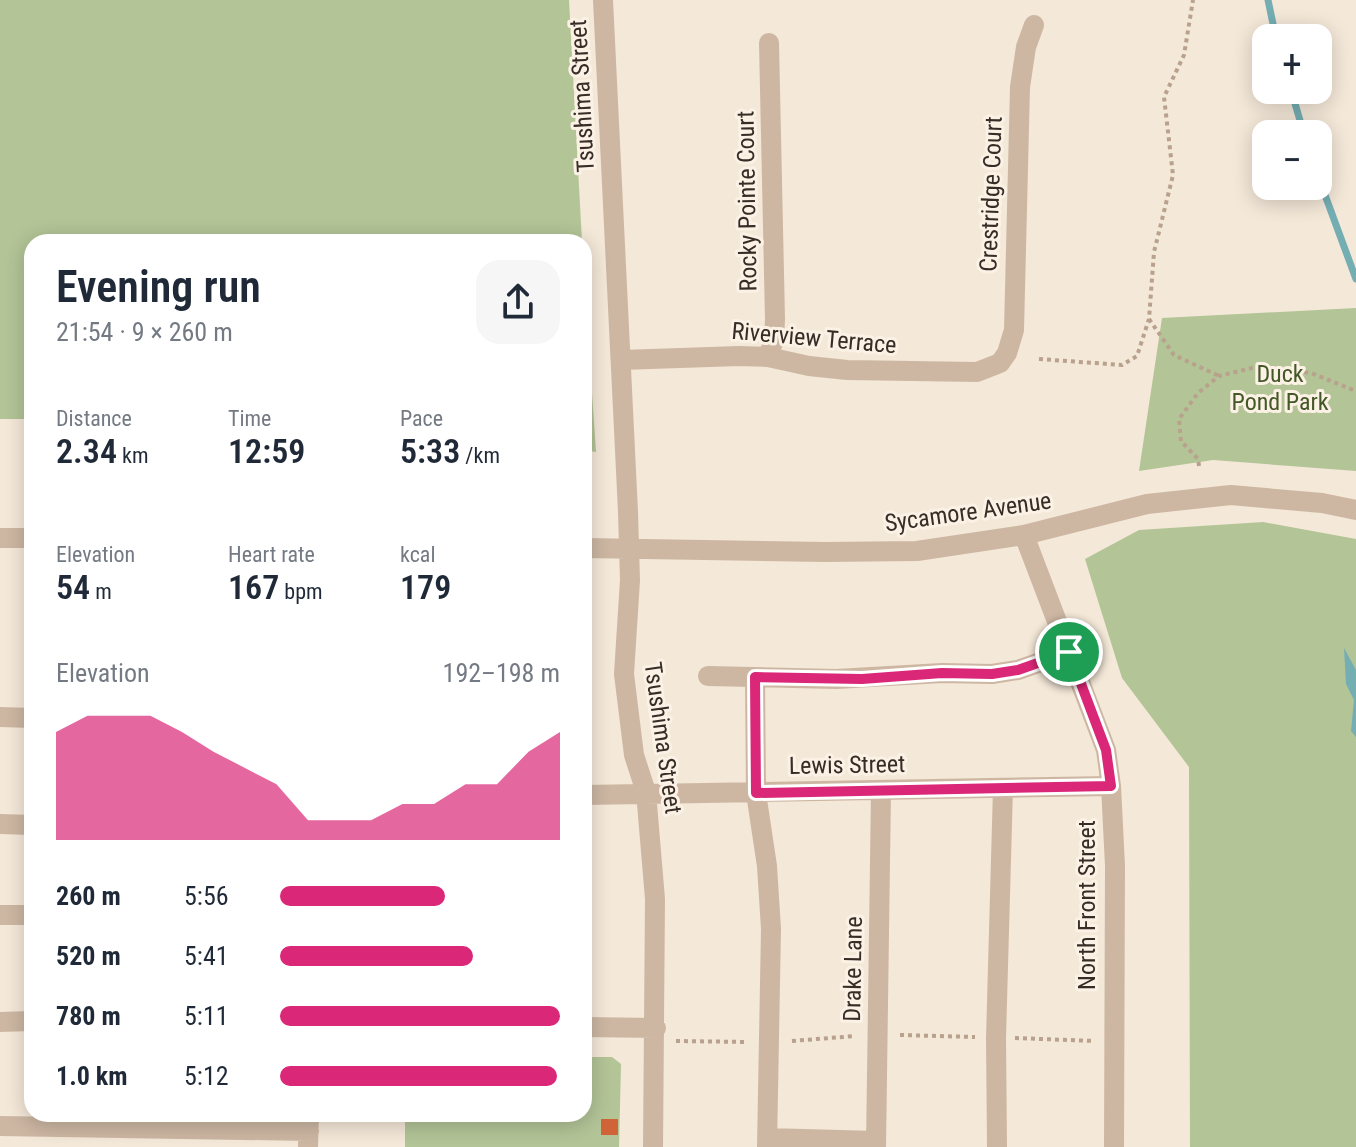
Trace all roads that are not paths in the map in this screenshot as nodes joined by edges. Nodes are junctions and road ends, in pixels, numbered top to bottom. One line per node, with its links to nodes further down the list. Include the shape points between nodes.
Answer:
1 (603, 0): 5 (street, Tsushima Street)
2 (1034, 25): 6 (street, Crestridge Court, via 1020,87 1014,330)
3 (769, 43): 4 (street, Rocky Pointe Court, via 775,319)
4 (768, 357): 5 (street, Riverview Terrace); 6 (street, Riverview Terrace, via 847,370 964,373)
5 (621, 360): 12 (street, Tsushima Street)
6 (1000, 363)
7 (1356, 510): 8 (street, Sycamore Avenue, via 1231,495 1147,504)
8 (1024, 535): 12 (street, Sycamore Avenue, via 917,551); 13 (street, North Front Street)
9 (0, 538): 10 (street)
10 (24, 538)
11 (592, 548): 12 (street, Sycamore Avenue)
12 (629, 549): 21 (street, Tsushima Street, via 624,674 634,755)
13 (1069, 652): 15 (street, via 992,674); 18 (street, North Front Street, via 1106,750)
14 (708, 676): 15 (street)
15 (755, 677): 22 (street)
16 (0, 717): 17 (street)
17 (24, 718)
18 (1111, 786): 19 (street, Lewis Street); 38 (street, North Front Street)
19 (1003, 788): 20 (street, Lewis Street); 37 (street)
20 (881, 791): 22 (street, Lewis Street); 35 (street, Drake Lane)
21 (646, 792): 22 (street, Lewis Street); 23 (street, Lewis Street); 31 (street, Tsushima Street, via 655,899)
22 (756, 793): 34 (street, via 771,929)
23 (592, 795)
24 (0, 824): 25 (street)
25 (24, 825)
26 (0, 915): 27 (street)
27 (24, 915)
28 (24, 1021): 29 (street)
29 (0, 1022)
30 (592, 1027): 31 (street)
31 (656, 1028): 36 (street, Tsushima Street)
32 (0, 1126): 33 (street)
33 (309, 1131)
34 (768, 1142): 35 (street)
35 (876, 1144)
36 (653, 1147)
37 (997, 1147)
38 (1114, 1147)

